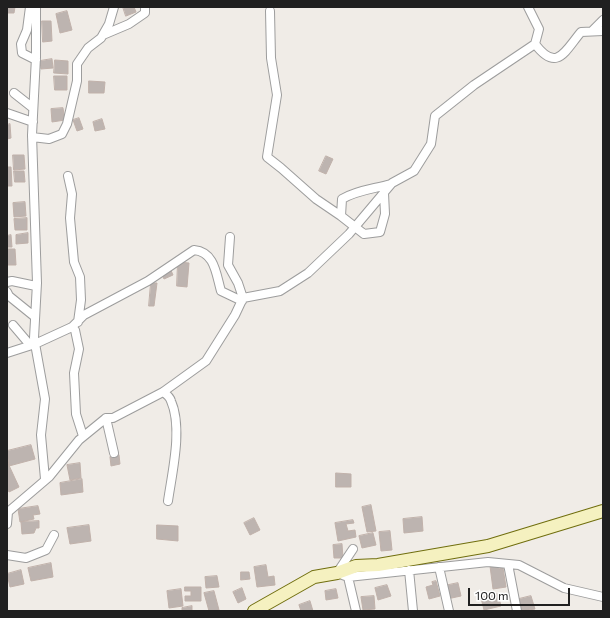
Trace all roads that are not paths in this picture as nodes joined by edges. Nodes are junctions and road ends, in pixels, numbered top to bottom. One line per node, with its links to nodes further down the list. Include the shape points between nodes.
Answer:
1 (30, 7): 12 (street, via 27,30 21,44 22,53)
2 (36, 7): 12 (street)
3 (114, 7): 10 (street)
4 (145, 7): 10 (street, via 145,13 129,24)
5 (528, 7): 11 (street, via 539,29)
6 (270, 11): 21 (street, via 271,58 277,95 267,157 316,199)
7 (603, 20): 8 (street)
8 (593, 30): 9 (street); 11 (street, via 581,32 563,56 553,59 543,56)
9 (603, 30)
10 (103, 35): 17 (street, via 88,48 77,64 77,81 67,124 62,134 49,139)
11 (534, 44): 19 (street, via 474,85 435,116 431,144 414,170)
12 (36, 60): 14 (street)
13 (14, 93): 14 (street)
14 (34, 108): 16 (street)
15 (7, 113): 16 (street)
16 (33, 122): 17 (street)
17 (32, 138): 25 (street)
18 (68, 176): 29 (street, via 72,194 70,218 74,262 80,277 81,300)
19 (392, 183): 20 (street); 21 (street, via 354,192 342,199)
20 (384, 193): 22 (street); 22 (street, via 385,214 380,232 364,234)
21 (341, 216): 22 (street)
22 (356, 226): 27 (street, via 308,273 280,291)
23 (230, 237): 27 (street, via 228,266 238,283)
24 (7, 282): 25 (street)
25 (36, 286): 28 (street)
26 (7, 292): 28 (street)
27 (243, 300): 29 (street, via 221,291 212,260 203,251 194,250 148,281 84,315); 33 (street, via 206,361)
28 (35, 316): 31 (street)
29 (75, 324): 31 (street); 35 (street, via 79,349 74,373 76,414)
30 (13, 325): 31 (street)
31 (33, 344): 32 (street); 37 (street, via 45,399 41,435)
32 (7, 353)
33 (163, 392): 34 (street, via 113,418); 38 (street, via 171,400 176,430)
34 (106, 418): 35 (street); 36 (street)
35 (83, 436): 37 (street)
36 (114, 453)
37 (46, 479): 40 (street, via 8,512)
38 (168, 501)
39 (603, 511): 47 (street, via 488,546 378,565 356,566)
40 (7, 523)
41 (54, 535): 43 (street, via 46,550 26,558)
42 (353, 549): 47 (street)
43 (7, 554)
44 (508, 564): 45 (street, via 488,562); 48 (street, via 519,565 564,588); 53 (street)
45 (439, 567): 46 (street); 52 (street)
46 (409, 570): 47 (street); 51 (street)
47 (342, 575): 49 (street, via 314,577); 50 (street)
48 (603, 597)
49 (254, 611)
50 (356, 611)
51 (413, 611)
52 (449, 611)
53 (517, 611)

